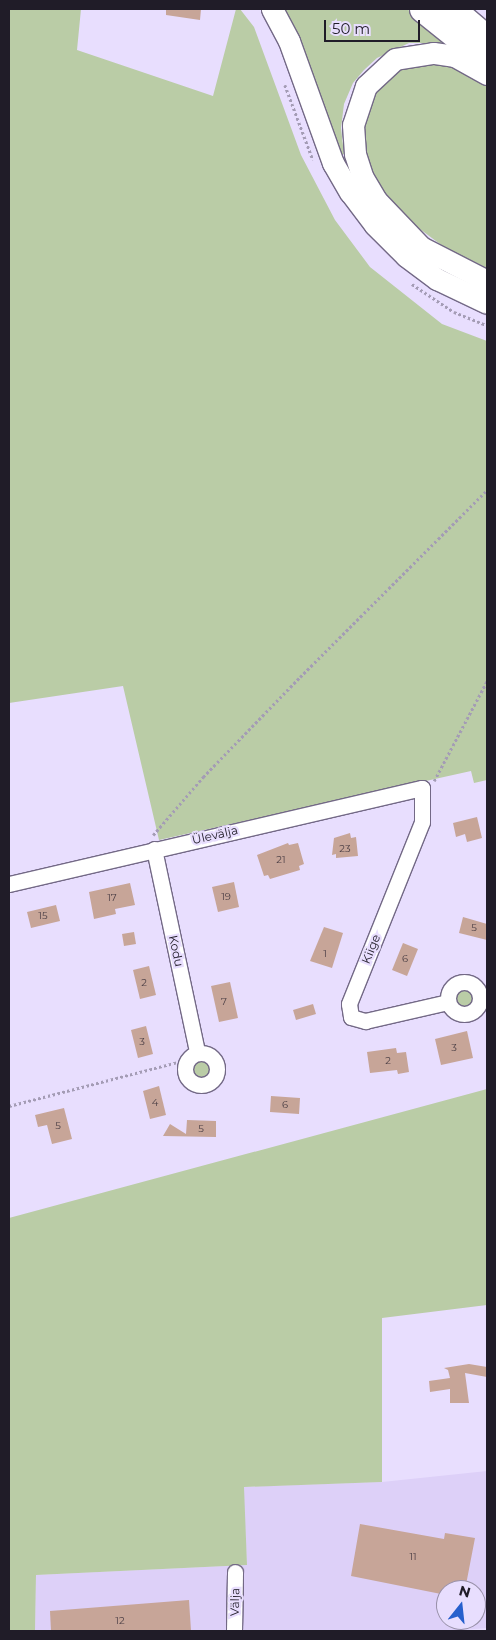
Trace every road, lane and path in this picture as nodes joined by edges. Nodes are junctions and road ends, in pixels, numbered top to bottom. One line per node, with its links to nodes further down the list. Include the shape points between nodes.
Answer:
1 (272, 9): 8 (main road, via 289,41 333,163 350,192 375,225 406,256 437,279)
2 (422, 9): 5 (highway)
3 (453, 9): 4 (highway)
4 (487, 38)
5 (487, 61)
6 (487, 74): 7 (main road, via 454,56 433,52 395,59 366,86 353,125 355,154 363,178 376,200 421,246)
7 (487, 281)
8 (487, 303)
9 (487, 490): 12 (path, via 203,777 153,833)
10 (487, 681): 11 (path, via 442,770 433,784)
11 (422, 788): 12 (street, Ülevälja); 14 (street, Kiige, via 422,822 349,1004 351,1017 365,1021)
12 (152, 850): 13 (street, Ülevälja); 15 (street, Kodu)
13 (9, 884)
14 (448, 1002)
15 (192, 1056): 16 (path)
16 (9, 1106)
17 (235, 1572): 18 (street, Välja)
18 (234, 1631)

